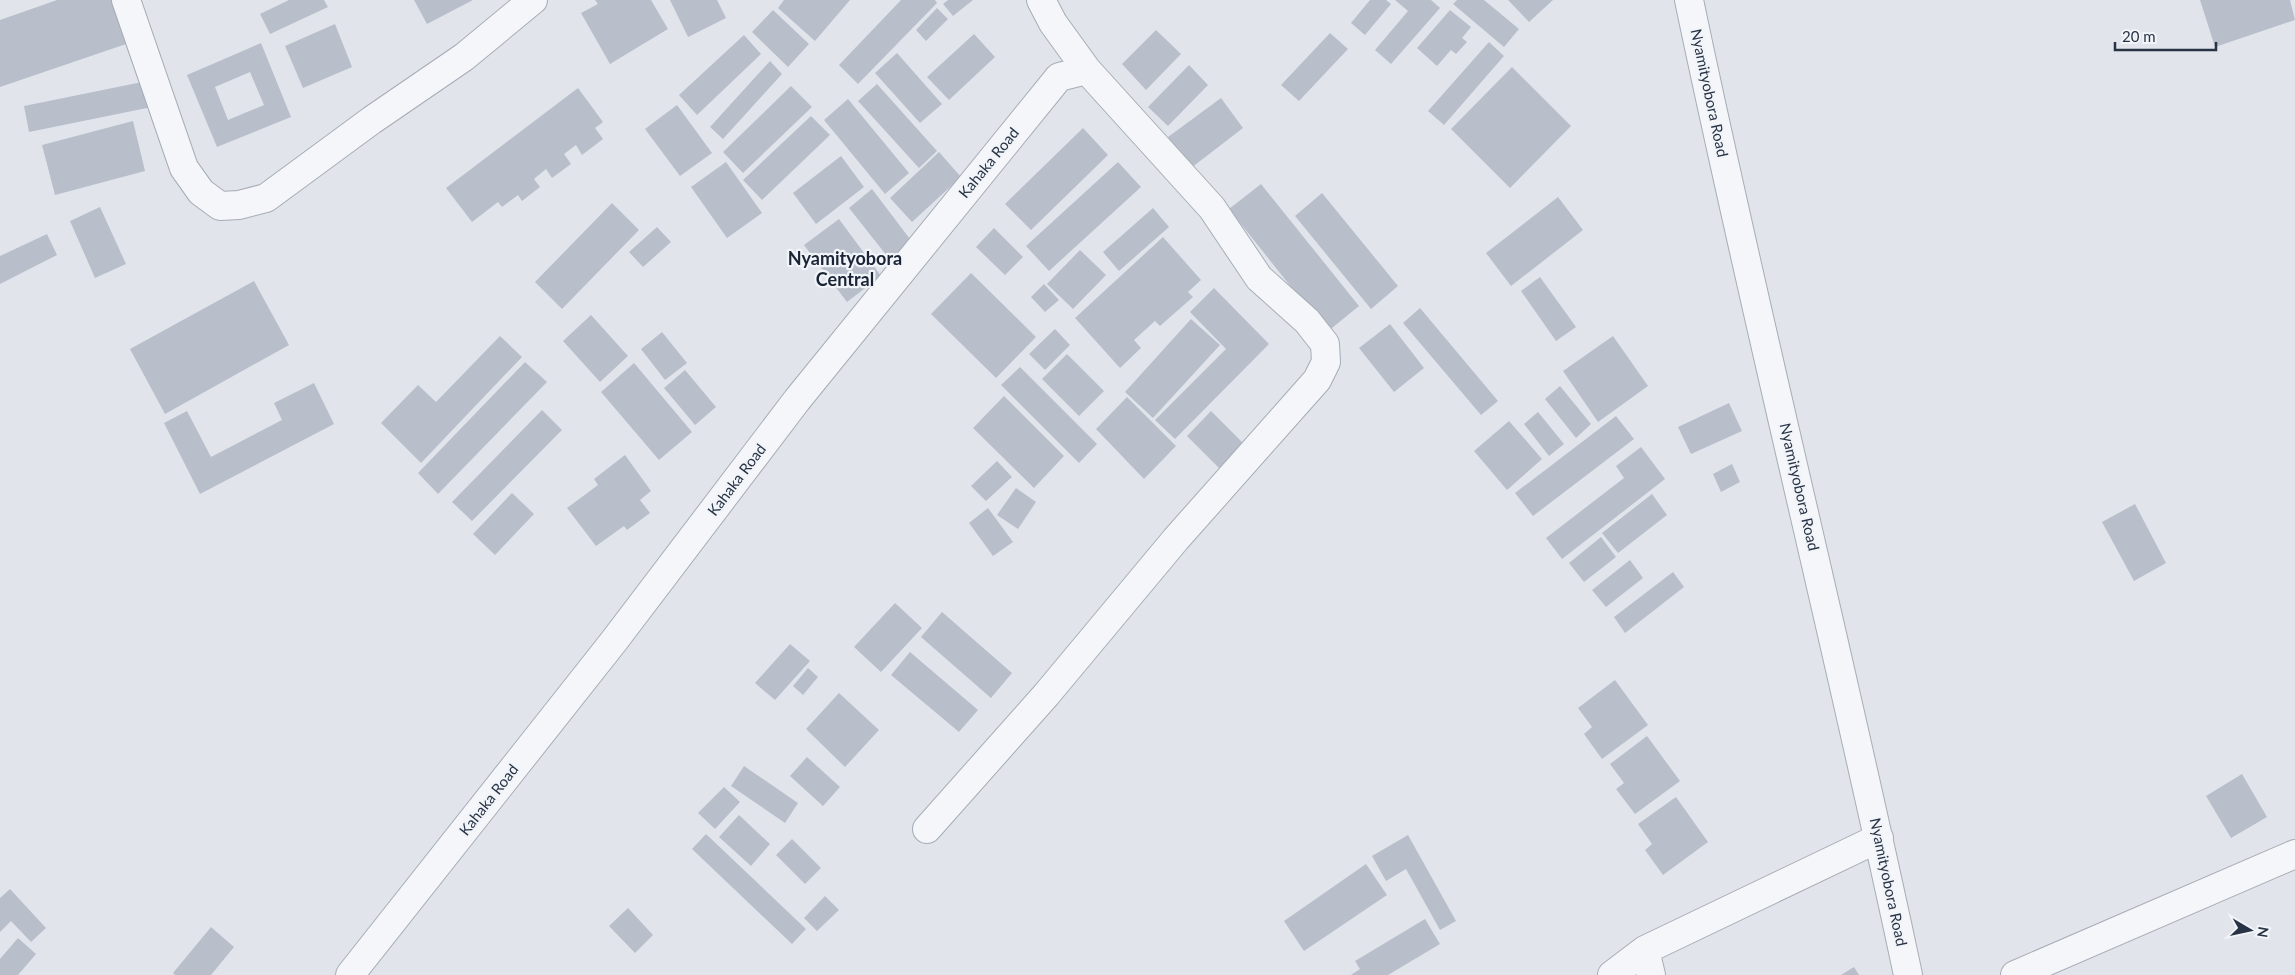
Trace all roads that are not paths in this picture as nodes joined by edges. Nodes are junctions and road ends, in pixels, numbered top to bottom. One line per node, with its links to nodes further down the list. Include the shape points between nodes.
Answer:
1 (126, 0): 2 (street, via 184,168 201,192 220,206 266,198 464,57)
2 (533, 0)
3 (1041, 0): 5 (street, via 1053,23)
4 (1689, 0): 7 (street, Nyamityobora Road)
5 (1087, 70): 6 (street, via 1212,208 1259,278 1307,321 1325,344 1326,362 1317,380); 10 (street, Kahaka Road, via 1059,77 797,400 614,641)
6 (927, 829)
7 (1879, 838): 9 (street); 12 (street, Nyamityobora Road)
8 (2295, 854): 13 (street)
9 (1648, 962): 11 (street)
10 (350, 975)
11 (1612, 975)
12 (1908, 975)
13 (2015, 975)

